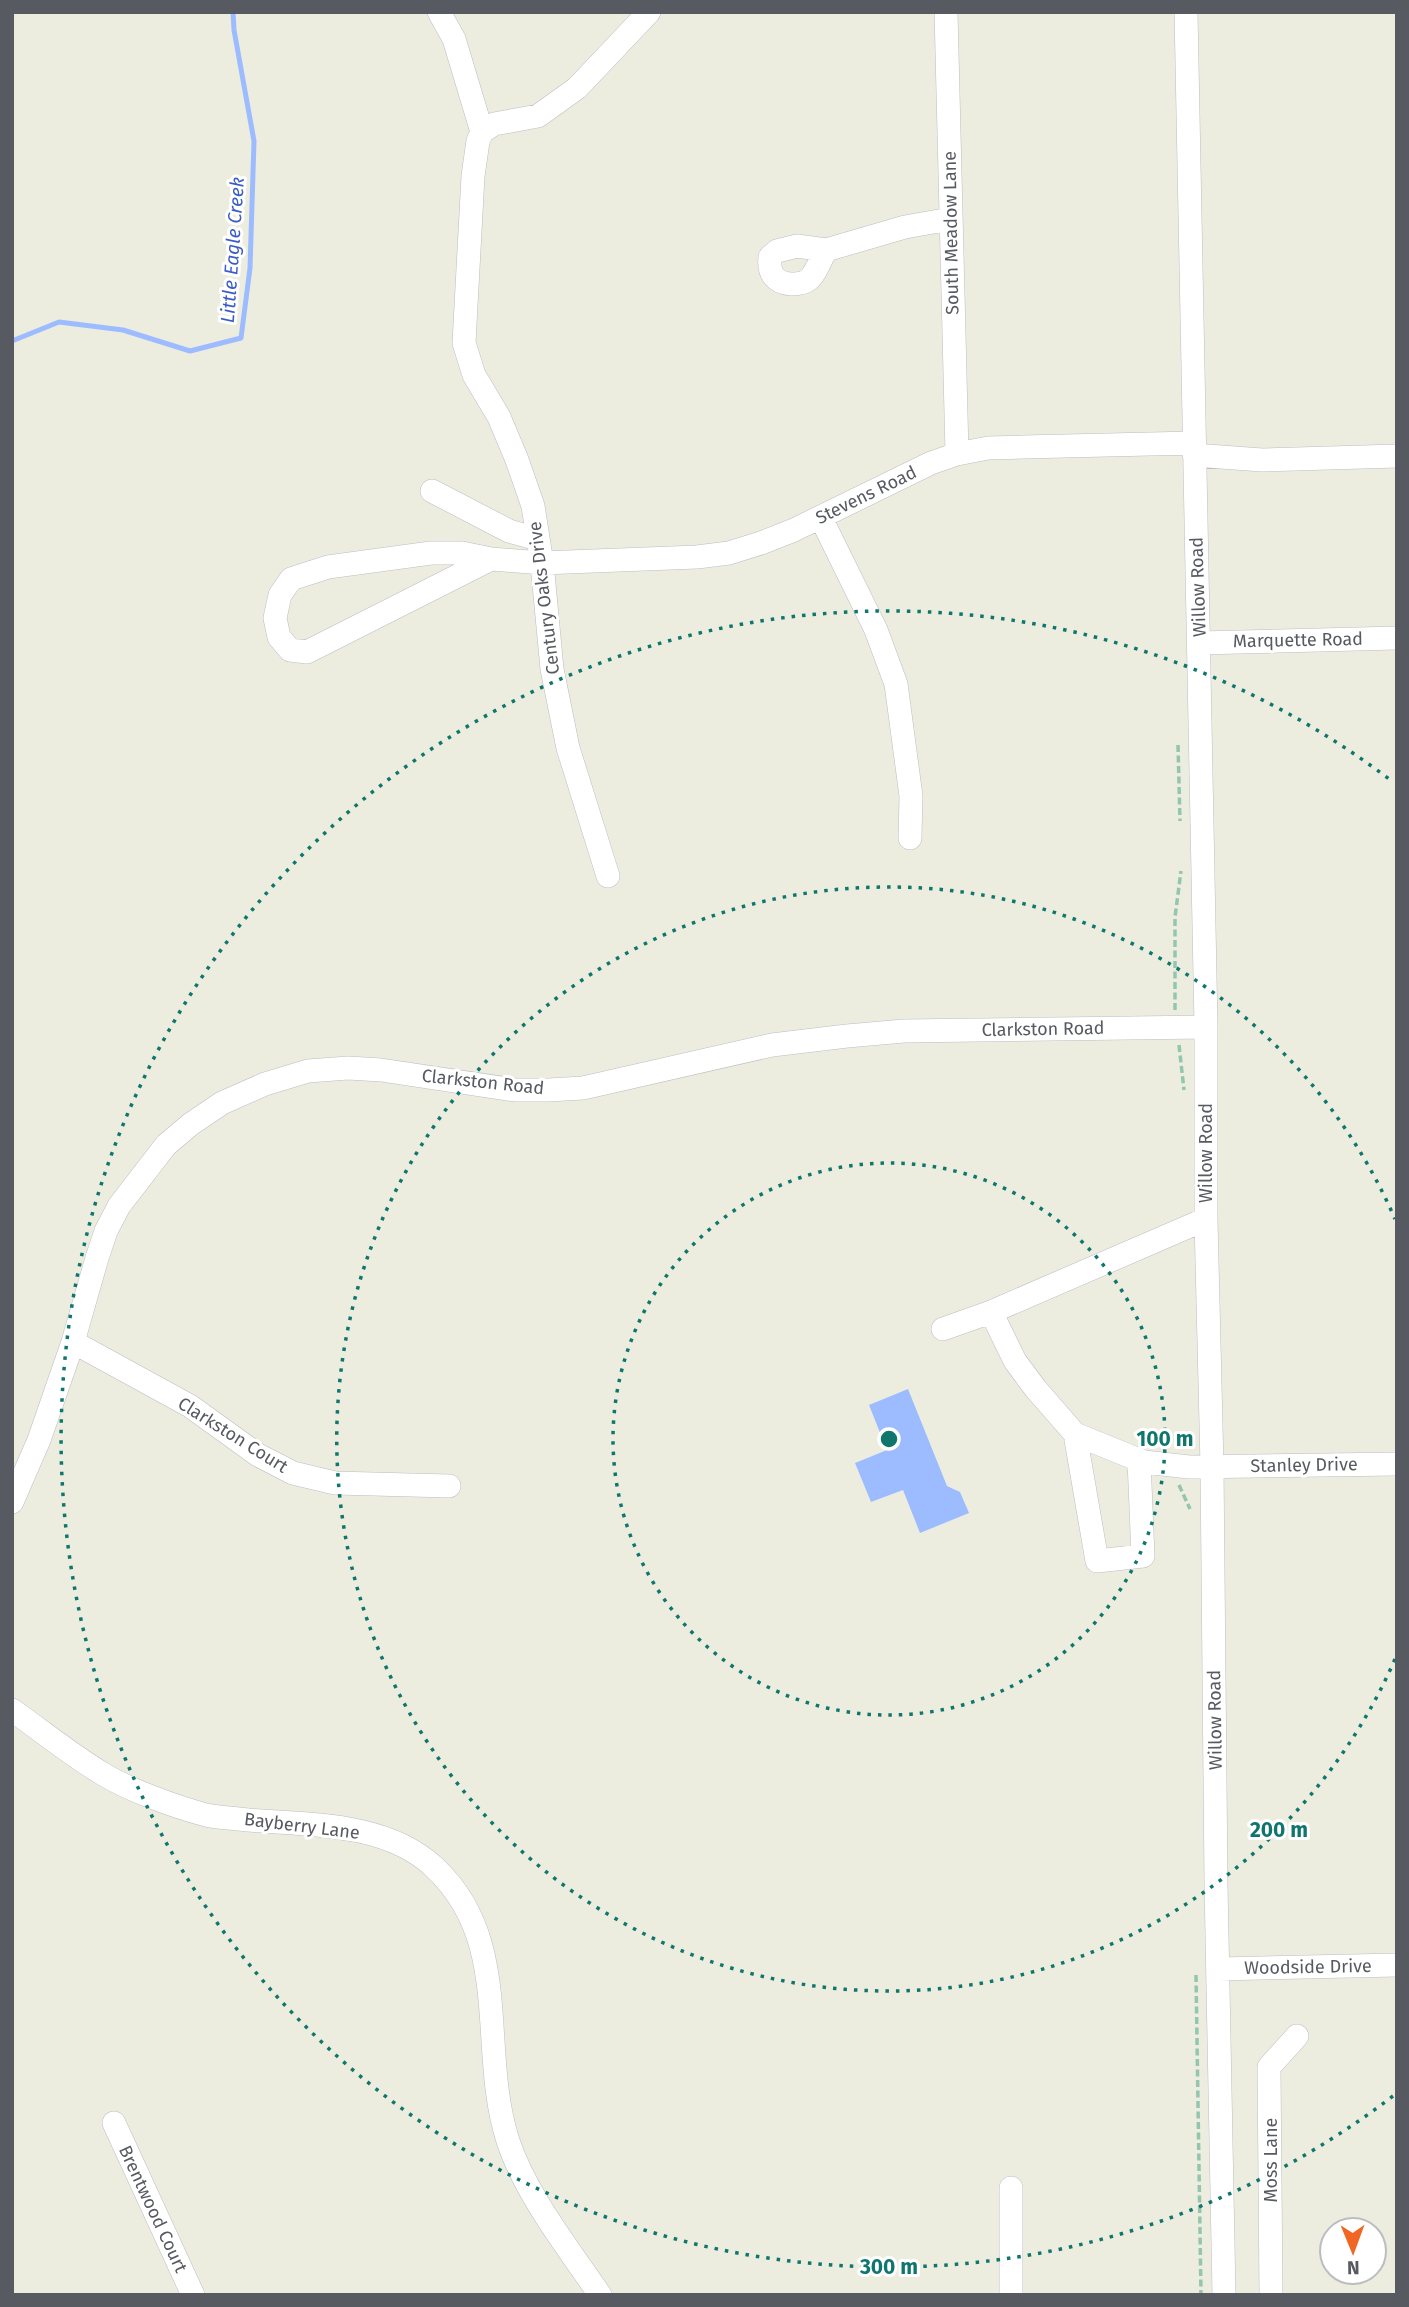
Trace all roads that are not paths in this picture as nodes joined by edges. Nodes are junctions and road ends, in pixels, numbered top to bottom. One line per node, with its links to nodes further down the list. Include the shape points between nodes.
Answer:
1 (439, 12): 5 (street)
2 (649, 12): 5 (street, via 577,88 538,116)
3 (946, 12): 6 (street, South Meadow Lane)
4 (1185, 12): 8 (street, Willow Road)
5 (488, 128): 13 (street, Century Oaks Drive, via 478,141 473,176 464,343 474,375 517,460 533,506)
6 (950, 219): 7 (street); 9 (street, South Meadow Lane)
7 (826, 250)
8 (1194, 449): 9 (street, Stevens Road, via 1012,447); 10 (street, Stevens Road, via 1262,460); 17 (street, Willow Road)
9 (957, 454): 12 (street, Stevens Road)
10 (1397, 457)
11 (432, 491): 13 (street, via 509,531)
12 (821, 518): 15 (street, Stevens Road, via 729,553); 18 (street, via 876,629 896,684 911,796)
13 (538, 539): 15 (street, Century Oaks Drive)
14 (491, 559): 14 (street, Stevens Road, via 462,552 431,553 328,567 291,579 280,595 275,618 279,637 290,650 307,652); 15 (street, Stevens Road)
15 (542, 563): 19 (street, Century Oaks Drive, via 552,668 568,748)
16 (1397, 638): 17 (street, Marquette Road)
17 (1199, 643): 20 (street, Willow Road)
18 (910, 838)
19 (608, 876)
20 (1206, 1027): 21 (street, Willow Road); 24 (street, Clarkston Road, via 904,1031 847,1036 772,1045 583,1088 548,1090 515,1090 381,1070 308,1071 222,1103 166,1145 119,1206 106,1231)
21 (1206, 1219): 22 (street); 28 (street, Willow Road)
22 (992, 1312): 23 (street); 25 (street, via 1015,1361)
23 (943, 1329)
24 (73, 1342): 29 (street, Clarkston Court, via 190,1406 258,1455 293,1473 335,1483); 30 (street, Clarkston Road)
25 (1075, 1434): 26 (street, Stanley Drive); 26 (street, via 1097,1562 1143,1556)
26 (1139, 1460): 28 (street, Stanley Drive)
27 (1397, 1464): 28 (street, Stanley Drive)
28 (1212, 1466): 33 (street, Willow Road)
29 (449, 1486)
30 (12, 1503)
31 (12, 1710): 38 (street, Bayberry Lane, via 104,1775 166,1801 208,1816 353,1830 385,1838 434,1866 469,1912 480,1937 488,1970 497,2088 508,2141 534,2194)
32 (1397, 1965): 33 (street, Woodside Drive)
33 (1219, 1969): 40 (street, Willow Road)
34 (1297, 2036): 41 (street, Moss Lane, via 1269,2067)
35 (114, 2123): 37 (street, Brentwood Court)
36 (1012, 2188): 39 (street)
37 (193, 2295)
38 (600, 2295)
39 (1011, 2295)
40 (1224, 2295)
41 (1271, 2295)

